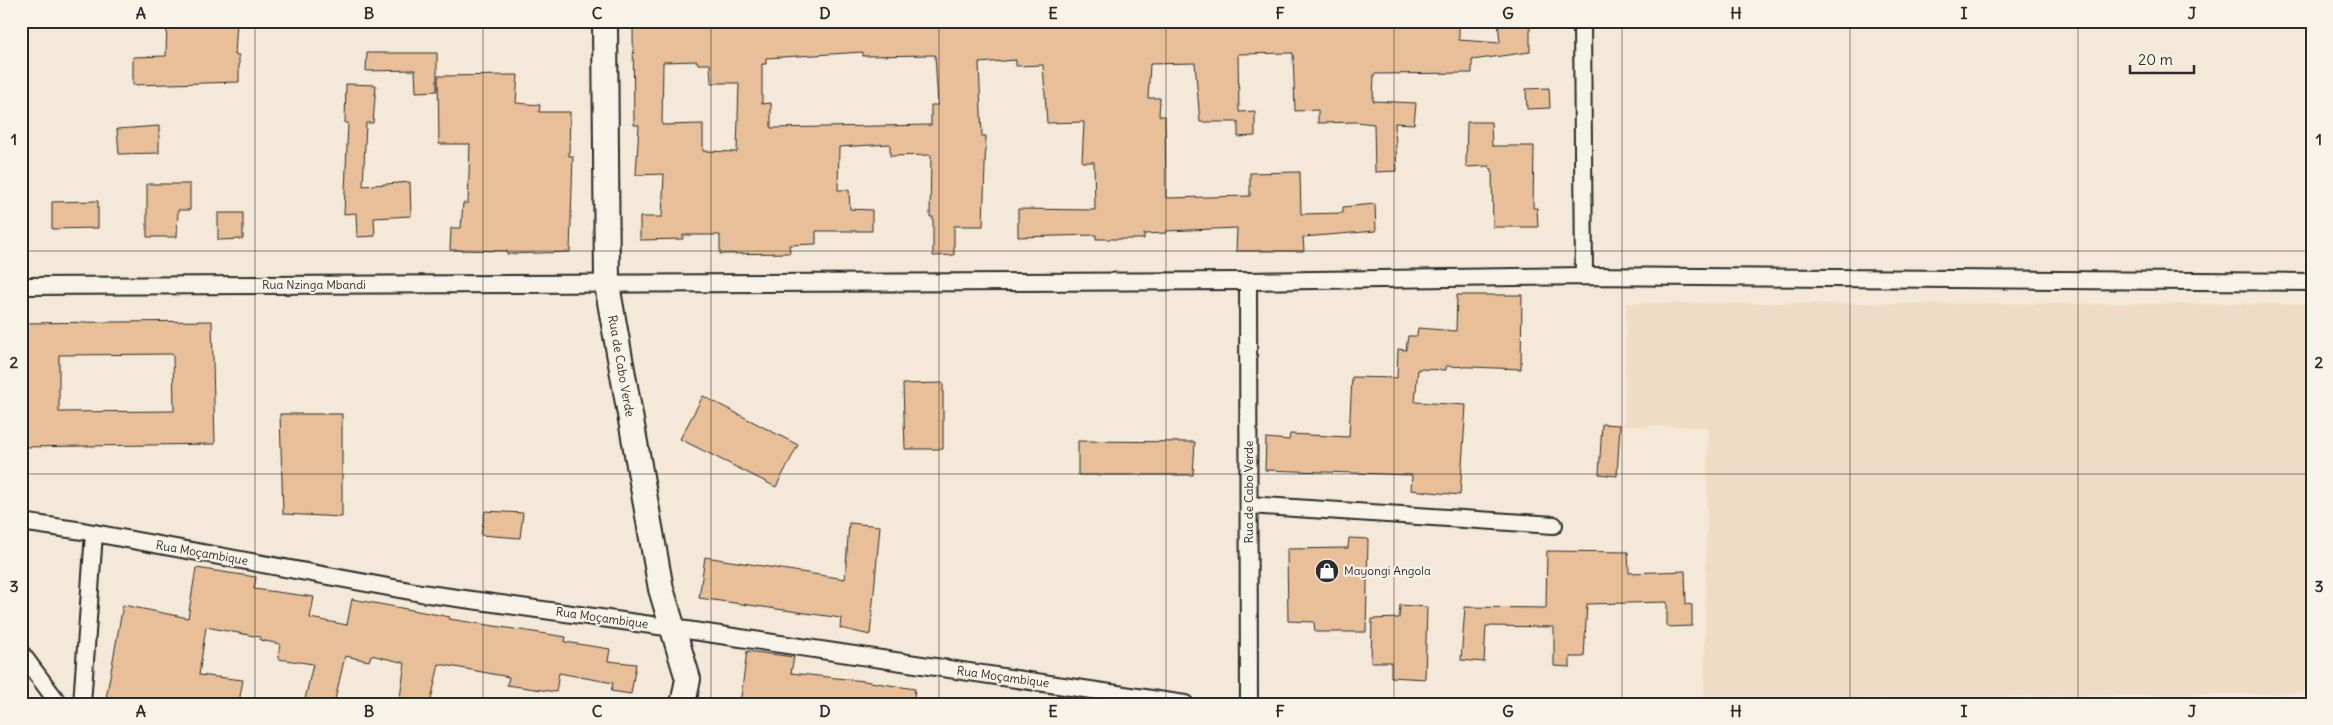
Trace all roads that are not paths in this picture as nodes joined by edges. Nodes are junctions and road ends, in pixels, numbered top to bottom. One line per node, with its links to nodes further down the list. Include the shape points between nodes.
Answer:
1 (605, 21): 6 (main road, Rua de Cabo Verde)
2 (1582, 21): 3 (street)
3 (1584, 276): 4 (street, Rua Nzinga Mbandi); 5 (street, Rua Nzinga Mbandi)
4 (1248, 281): 6 (street, Rua Nzinga Mbandi); 8 (street, Rua de Cabo Verde)
5 (2312, 282)
6 (607, 285): 7 (street, Rua Nzinga Mbandi); 12 (main road, Rua de Cabo Verde, via 661,589)
7 (21, 286)
8 (1249, 506): 10 (street); 18 (street, Rua de Cabo Verde)
9 (21, 522): 11 (street, Rua Moçambique)
10 (1554, 525)
11 (94, 533): 12 (street, Rua Moçambique, via 421,594); 15 (street)
12 (673, 628): 16 (main road, Rua de Cabo Verde, via 688,678); 17 (street, Rua Moçambique)
13 (21, 654): 14 (street)
14 (59, 704)
15 (82, 704)
16 (684, 704)
17 (1184, 704)
18 (1249, 704)

